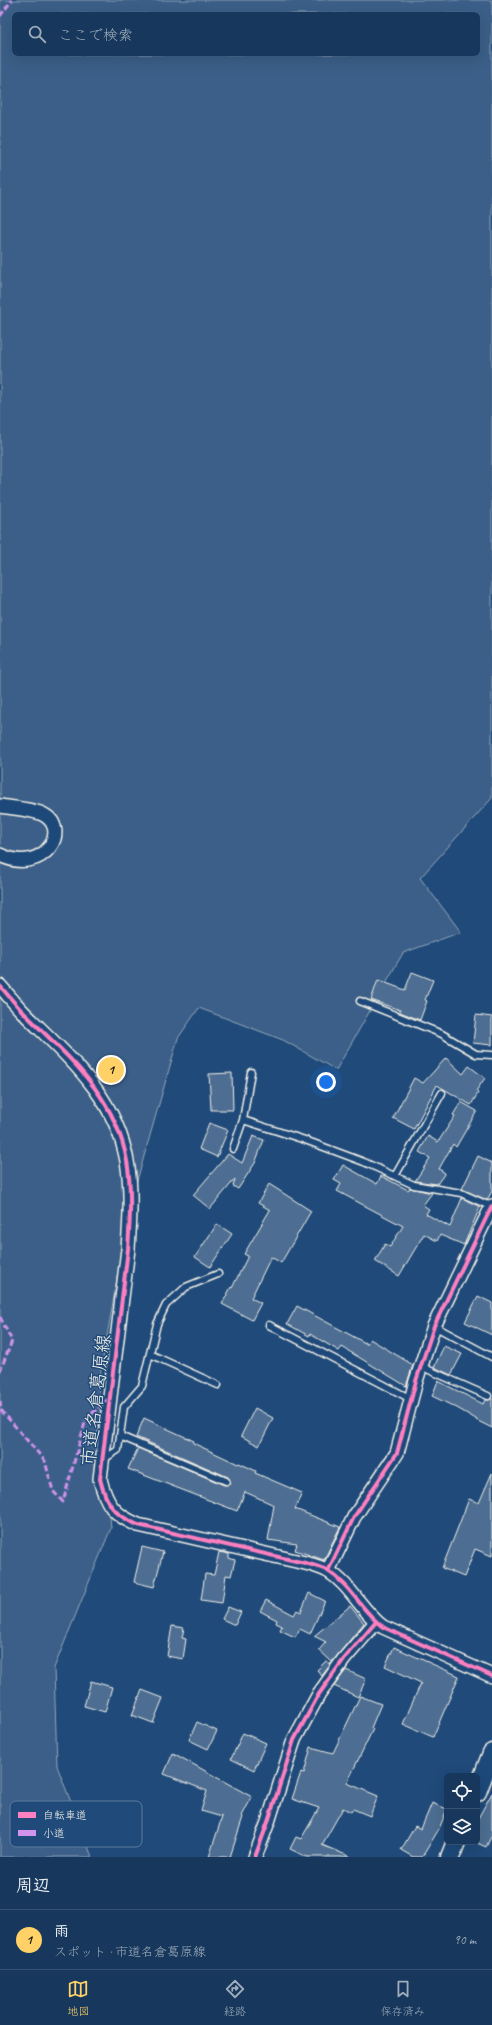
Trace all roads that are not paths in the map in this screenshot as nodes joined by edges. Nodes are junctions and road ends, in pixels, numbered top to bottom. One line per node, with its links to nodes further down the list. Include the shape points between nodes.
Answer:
1 (0, 806): 2 (street, via 41,813 54,826 55,834 48,850 30,860 19,861)
2 (0, 855)
3 (0, 986): 22 (street, 市道名倉葛原線, via 77,1065 100,1094 117,1126 127,1162 130,1216 128,1249)
4 (360, 1001): 5 (lane, via 442,1034 476,1054)
5 (492, 1055)
6 (251, 1072): 8 (lane)
7 (442, 1093): 10 (lane)
8 (243, 1120): 9 (lane); 10 (lane, via 305,1140)
9 (233, 1149)
10 (395, 1176): 11 (lane, via 414,1185 461,1194)
11 (492, 1206): 14 (street)
12 (218, 1274): 15 (lane, via 186,1288 166,1305 157,1324)
13 (269, 1325): 20 (lane)
14 (434, 1326): 16 (lane); 17 (street)
15 (150, 1354): 18 (lane); 21 (lane, via 142,1386 124,1407)
16 (492, 1357)
17 (420, 1366): 19 (lane); 20 (street)
18 (218, 1385)
19 (488, 1396)
20 (411, 1399): 24 (street, via 397,1453 354,1517)
21 (120, 1436): 22 (lane, via 118,1450); 23 (lane)
22 (102, 1460): 24 (street, 市道名倉葛原線, via 100,1479 104,1494 110,1507 127,1520 138,1525 305,1563)
23 (226, 1481)
24 (328, 1571): 25 (street, 市道名倉葛原線)
25 (376, 1622): 26 (street, 市道名倉葛原線); 30 (street, via 344,1659 319,1694 294,1740)
26 (492, 1676)
27 (492, 1753): 28 (main road)
28 (480, 1784)
29 (455, 1845): 31 (main road)
30 (255, 1857)
31 (450, 1857)

